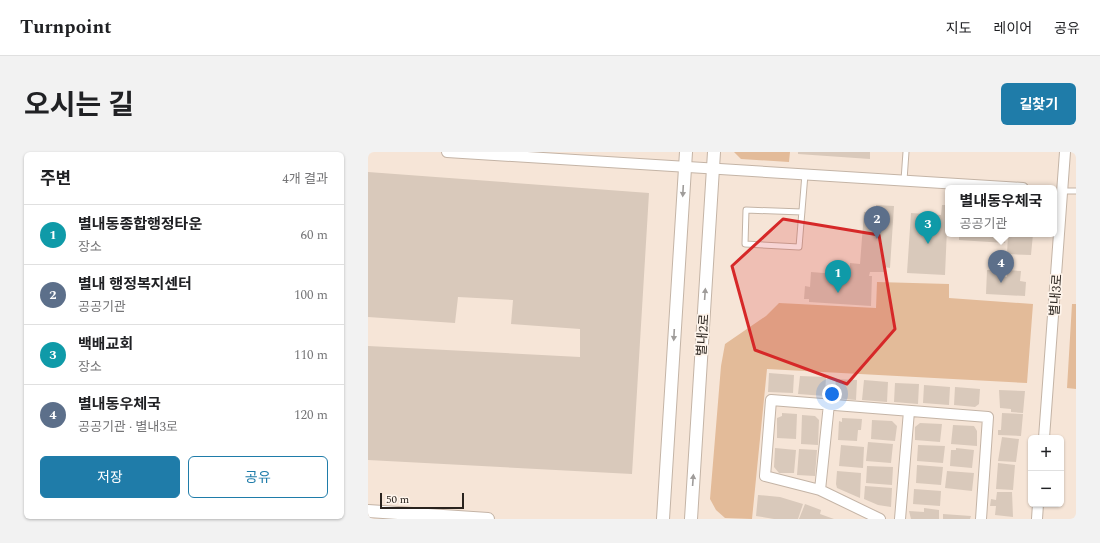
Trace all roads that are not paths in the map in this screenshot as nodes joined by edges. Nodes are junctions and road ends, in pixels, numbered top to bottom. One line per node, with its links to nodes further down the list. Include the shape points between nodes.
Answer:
1 (447, 152): 6 (street)
2 (686, 152): 6 (street)
3 (714, 152): 7 (street, 별내2로)
4 (906, 152): 9 (lane)
5 (1065, 152): 11 (street, 별내3로)
6 (684, 166): 7 (street); 23 (street, one-way to 23)
7 (713, 168): 8 (street); 24 (street, 별내2로, one-way to 7)
8 (804, 174): 9 (street); 14 (lane)
9 (904, 180): 10 (street)
10 (978, 185)
11 (1058, 190): 12 (lane); 13 (street, 별내3로)
12 (1076, 191)
13 (1057, 208)
14 (802, 212): 14 (lane, via 799,247 745,244 746,210)
15 (1055, 237): 18 (street, 별내3로)
16 (829, 404): 17 (street); 19 (street); 19 (street, via 771,400 764,476)
17 (910, 411): 26 (street); 27 (street, via 988,417)
18 (1044, 435)
19 (820, 490): 25 (street)
20 (1038, 507): 28 (street)
21 (368, 510): 22 (street)
22 (488, 519)
23 (663, 519)
24 (691, 519)
25 (880, 519)
26 (900, 519)
27 (981, 519)
28 (1037, 519)

